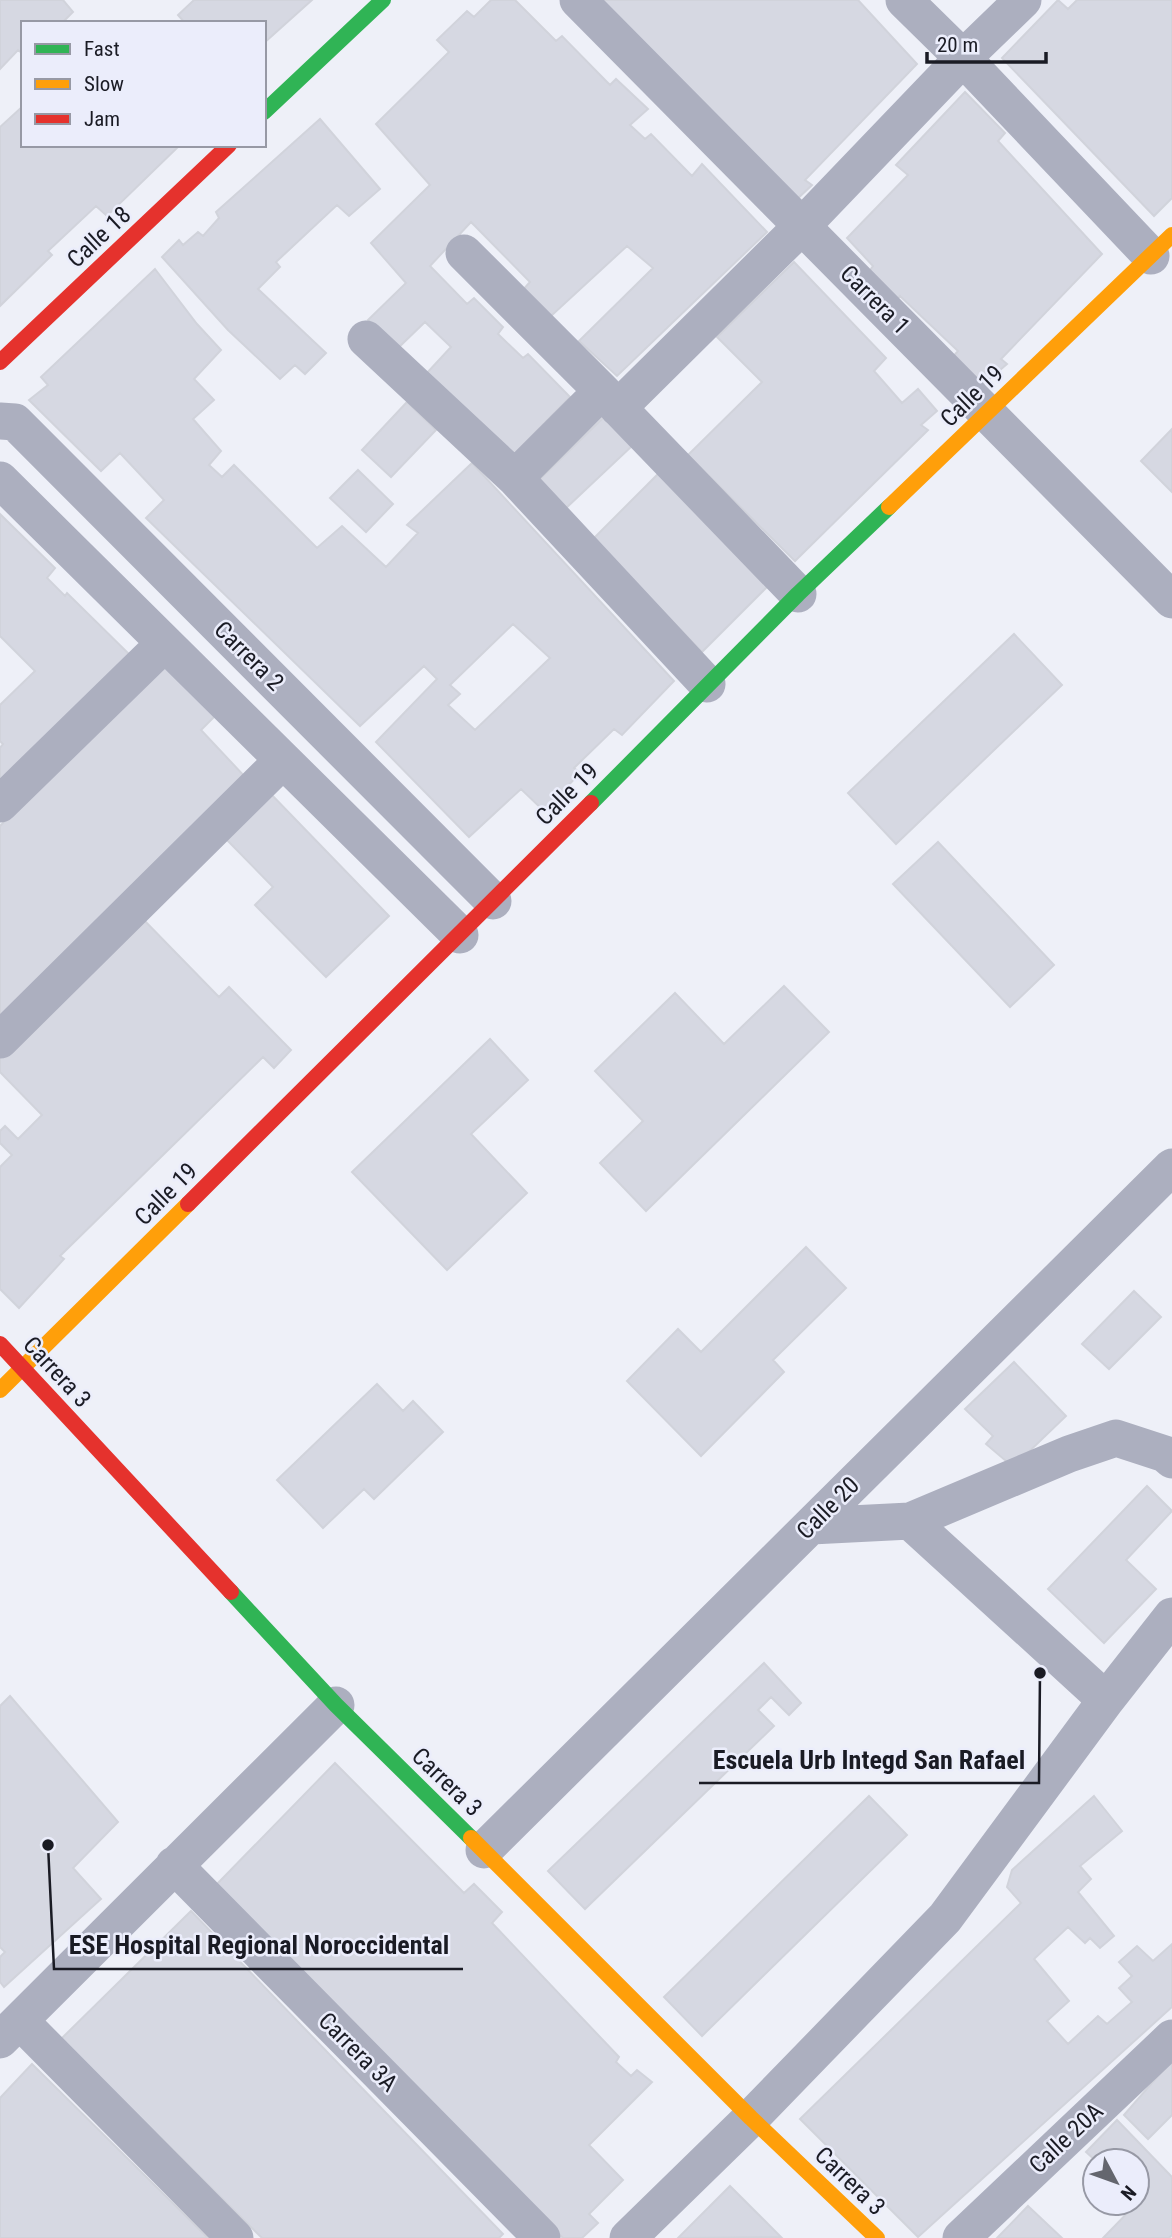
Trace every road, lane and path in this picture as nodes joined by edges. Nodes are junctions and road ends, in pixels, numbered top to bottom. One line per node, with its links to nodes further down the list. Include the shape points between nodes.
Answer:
1 (383, 0): 6 (street)
2 (578, 0): 8 (street, Carrera 1)
3 (904, 0): 5 (street)
4 (1023, 0): 5 (street)
5 (963, 58): 8 (street); 9 (street)
6 (266, 110)
7 (227, 147): 12 (street, Calle 18)
8 (802, 226): 13 (street); 14 (street, Carrera 1)
9 (1161, 246): 14 (street, Calle 19)
10 (464, 253): 13 (street)
11 (366, 339): 16 (street)
12 (0, 362)
13 (610, 399): 16 (street); 18 (street)
14 (987, 413): 18 (street, Calle 19); 19 (street, Carrera 1)
15 (0, 421): 24 (street, Carrera 2, via 15,422)
16 (515, 478): 21 (street)
17 (0, 480): 20 (street, Carrera 2)
18 (798, 594): 21 (street, Calle 19)
19 (1172, 600)
20 (164, 644): 22 (street, Carrera 2); 23 (street)
21 (708, 684): 24 (street, Calle 19)
22 (283, 760): 25 (street, Carrera 2); 26 (street)
23 (0, 804)
24 (493, 901): 25 (street, Calle 19)
25 (460, 935): 29 (street, Calle 19)
26 (0, 1040)
27 (1172, 1167): 33 (street, Calle 20)
28 (0, 1344): 29 (street, Carrera 3)
29 (23, 1367): 30 (street, Calle 19); 36 (street, Carrera 3)
30 (0, 1390)
31 (1172, 1460): 32 (street, via 1116,1438)
32 (910, 1521): 33 (street); 35 (street)
33 (811, 1526): 37 (street, Calle 20)
34 (1172, 1616): 35 (street)
35 (1106, 1700): 41 (street, via 946,1918)
36 (336, 1705): 37 (street, Carrera 3); 38 (street)
37 (484, 1850): 41 (street, Carrera 3)
38 (174, 1865): 39 (street); 43 (street, Carrera 3A)
39 (10, 2031): 42 (street)
40 (1172, 2038): 46 (street, Calle 20A)
41 (751, 2118): 44 (street); 45 (street, Carrera 3)
42 (235, 2238)
43 (542, 2238)
44 (628, 2238)
45 (877, 2238)
46 (961, 2238)

